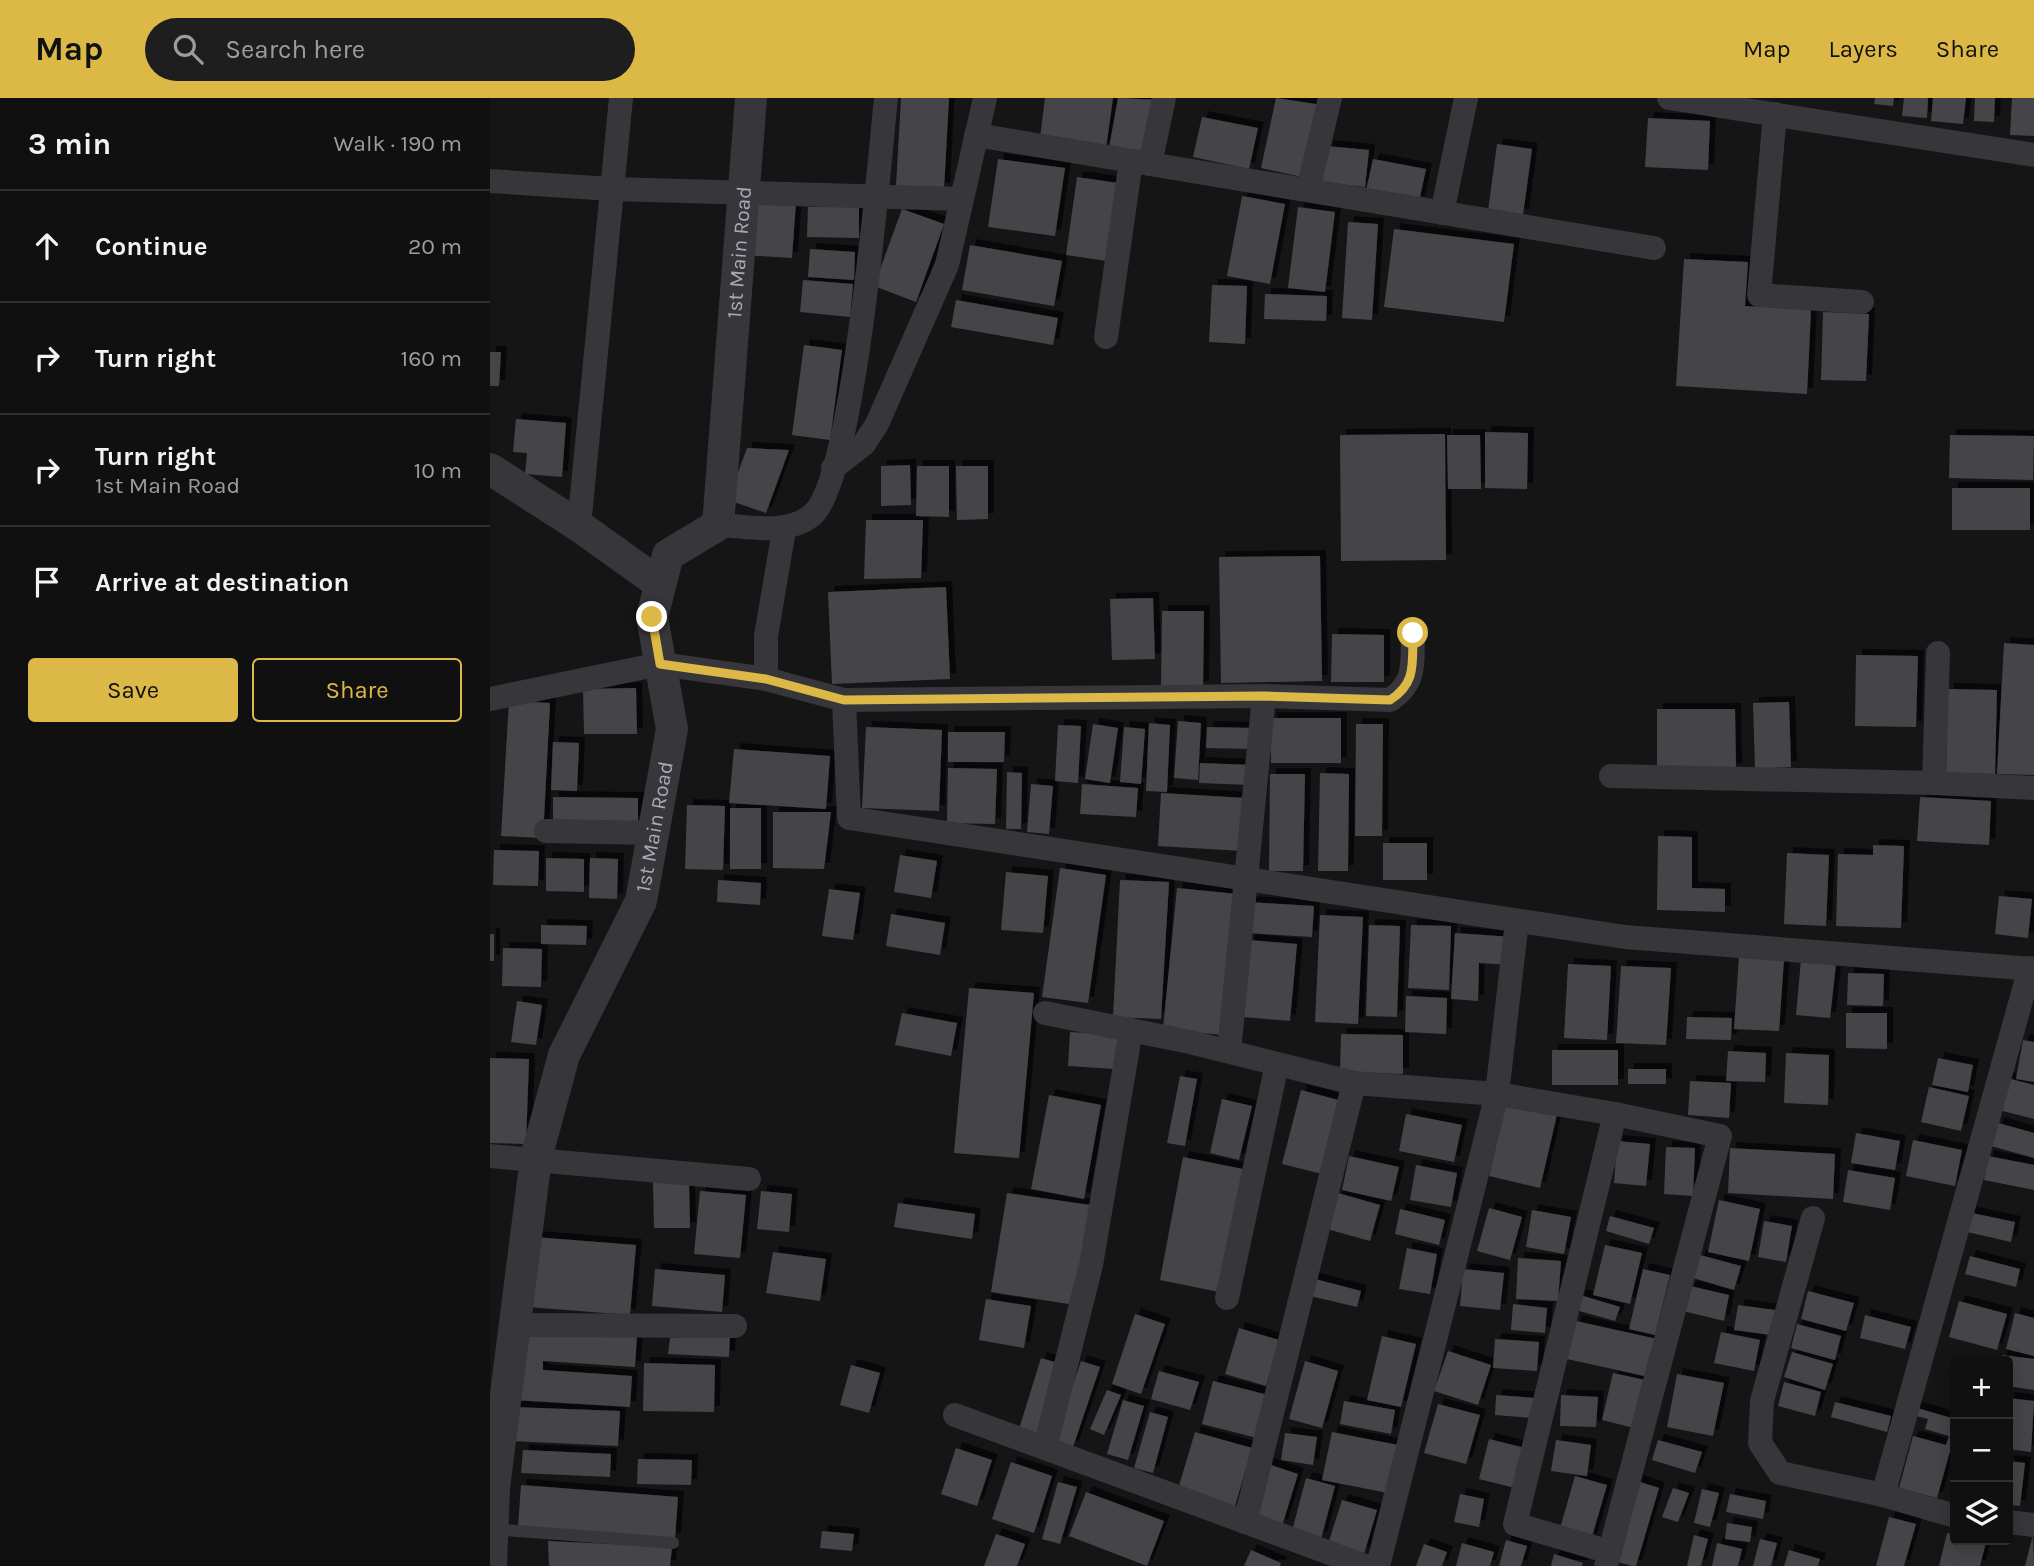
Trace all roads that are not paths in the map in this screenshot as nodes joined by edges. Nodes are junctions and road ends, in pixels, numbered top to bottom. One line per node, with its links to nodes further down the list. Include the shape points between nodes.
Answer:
1 (621, 98): 14 (street)
2 (751, 98): 16 (street, 1st Main Road)
3 (886, 98): 17 (street)
4 (985, 98): 10 (street)
5 (1164, 98): 12 (street)
6 (1330, 98): 15 (street)
7 (1466, 98): 19 (street)
8 (1669, 98): 9 (street)
9 (1775, 114): 11 (street); 21 (street, via 1759,295)
10 (976, 135): 12 (street); 18 (street)
11 (2034, 155)
12 (1140, 162): 15 (street); 22 (street)
13 (490, 181): 14 (street)
14 (612, 189): 16 (street); 26 (street)
15 (1308, 190): 19 (street)
16 (744, 191): 17 (street); 25 (street, 1st Main Road)
17 (875, 197): 18 (street); 23 (street, via 859,345)
18 (962, 199): 23 (street, via 947,265 883,412 864,444)
19 (1442, 213): 20 (street)
20 (1654, 248)
21 (1862, 302)
22 (1106, 337)
23 (833, 468): 27 (street, via 813,515)
24 (490, 469): 26 (street)
25 (718, 525): 27 (street); 28 (street, 1st Main Road, via 668,555)
26 (579, 526): 28 (street)
27 (784, 530): 32 (street, via 766,636)
28 (660, 584): 31 (street, 1st Main Road, via 652,617)
29 (1413, 633): 33 (street, via 1412,668 1405,690 1390,700)
30 (1938, 653): 37 (street)
31 (660, 664): 32 (street); 34 (street); 40 (street, 1st Main Road, via 672,729)
32 (766, 679): 35 (street)
33 (1264, 696): 35 (street); 41 (street)
34 (490, 699)
35 (844, 700): 41 (street, via 849,818)
36 (1611, 776): 37 (street)
37 (1934, 783): 38 (street)
38 (2034, 789)
39 (546, 831): 40 (street)
40 (653, 833): 52 (street, 1st Main Road, via 640,901 564,1055)
41 (1244, 879): 42 (street); 46 (street)
42 (1517, 921): 43 (street, via 1625,937); 49 (street)
43 (2032, 968): 60 (street)
44 (1045, 1013): 45 (street)
45 (1131, 1030): 46 (street); 59 (street, via 1091,1265)
46 (1229, 1051): 47 (street)
47 (1277, 1064): 48 (street); 55 (street)
48 (1354, 1083): 49 (street); 62 (street)
49 (1497, 1094): 50 (street); 70 (street)
50 (1615, 1114): 67 (street, via 1515,1524); 67 (street, via 1720,1136)
51 (490, 1156): 52 (street)
52 (536, 1158): 53 (street); 56 (street, 1st Main Road)
53 (749, 1179)
54 (1813, 1218): 60 (street, via 1762,1401 1760,1443 1780,1473)
55 (1227, 1298)
56 (515, 1325): 57 (street); 65 (street, 1st Main Road)
57 (735, 1326)
58 (955, 1415): 59 (street)
59 (1045, 1448): 62 (street)
60 (1883, 1495): 61 (street)
61 (1950, 1515)
62 (1245, 1522): 69 (street)
63 (2013, 1523): 64 (street)
64 (2034, 1525)
65 (493, 1529): 66 (lane); 68 (street, 1st Main Road)
66 (673, 1544)
67 (1608, 1559)
68 (491, 1566)
69 (1365, 1566)
70 (1378, 1566)

